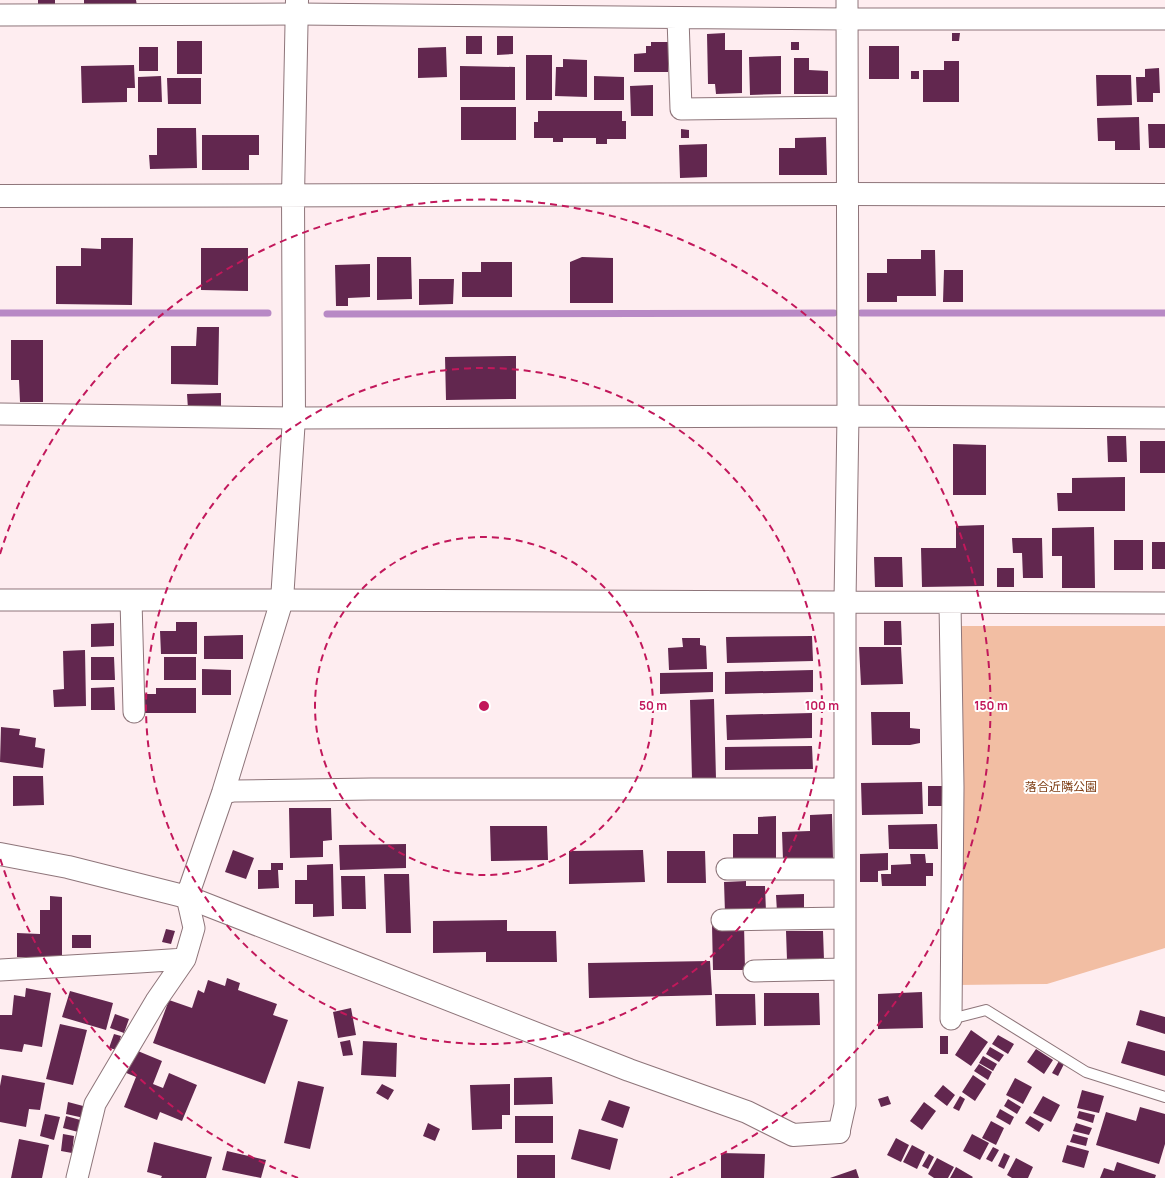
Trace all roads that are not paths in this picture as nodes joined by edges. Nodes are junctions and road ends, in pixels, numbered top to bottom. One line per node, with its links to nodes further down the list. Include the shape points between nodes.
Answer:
1 (297, 7): 2 (street); 5 (street); 11 (street)
2 (66, 8): 4 (street)
3 (847, 10): 5 (street); 6 (street); 7 (street)
4 (0, 16)
5 (678, 18): 7 (street, via 681,109)
6 (1165, 19)
7 (846, 107): 8 (street)
8 (847, 194): 9 (street); 11 (street); 13 (street)
9 (1165, 195)
10 (0, 196): 11 (street)
11 (293, 196): 14 (street)
12 (0, 414): 14 (street)
13 (848, 416): 14 (street); 15 (street); 19 (street)
14 (294, 418): 18 (street)
15 (1165, 418)
16 (0, 600): 17 (street)
17 (131, 600): 18 (street); 22 (street)
18 (282, 600): 19 (street); 24 (street)
19 (845, 602): 20 (street); 23 (street)
20 (950, 603): 21 (street); 35 (street, via 953,787)
21 (1165, 603)
22 (134, 712)
23 (845, 789): 24 (street, via 371,789); 27 (street)
24 (223, 793): 28 (street)
25 (0, 854): 28 (street, via 68,867)
26 (727, 869): 27 (street)
27 (845, 869): 29 (street)
28 (187, 897): 31 (street, via 194,928); 37 (street, via 622,1067 746,1112 793,1135)
29 (845, 918): 30 (street); 32 (street)
30 (722, 920)
31 (185, 959): 33 (street); 38 (street, via 156,1001 95,1104)
32 (845, 968): 34 (street); 37 (street, via 845,1105)
33 (0, 970)
34 (754, 971)
35 (951, 1019): 36 (lane, via 986,1010 1086,1072)
36 (1165, 1097)
37 (839, 1132)
38 (78, 1178)

